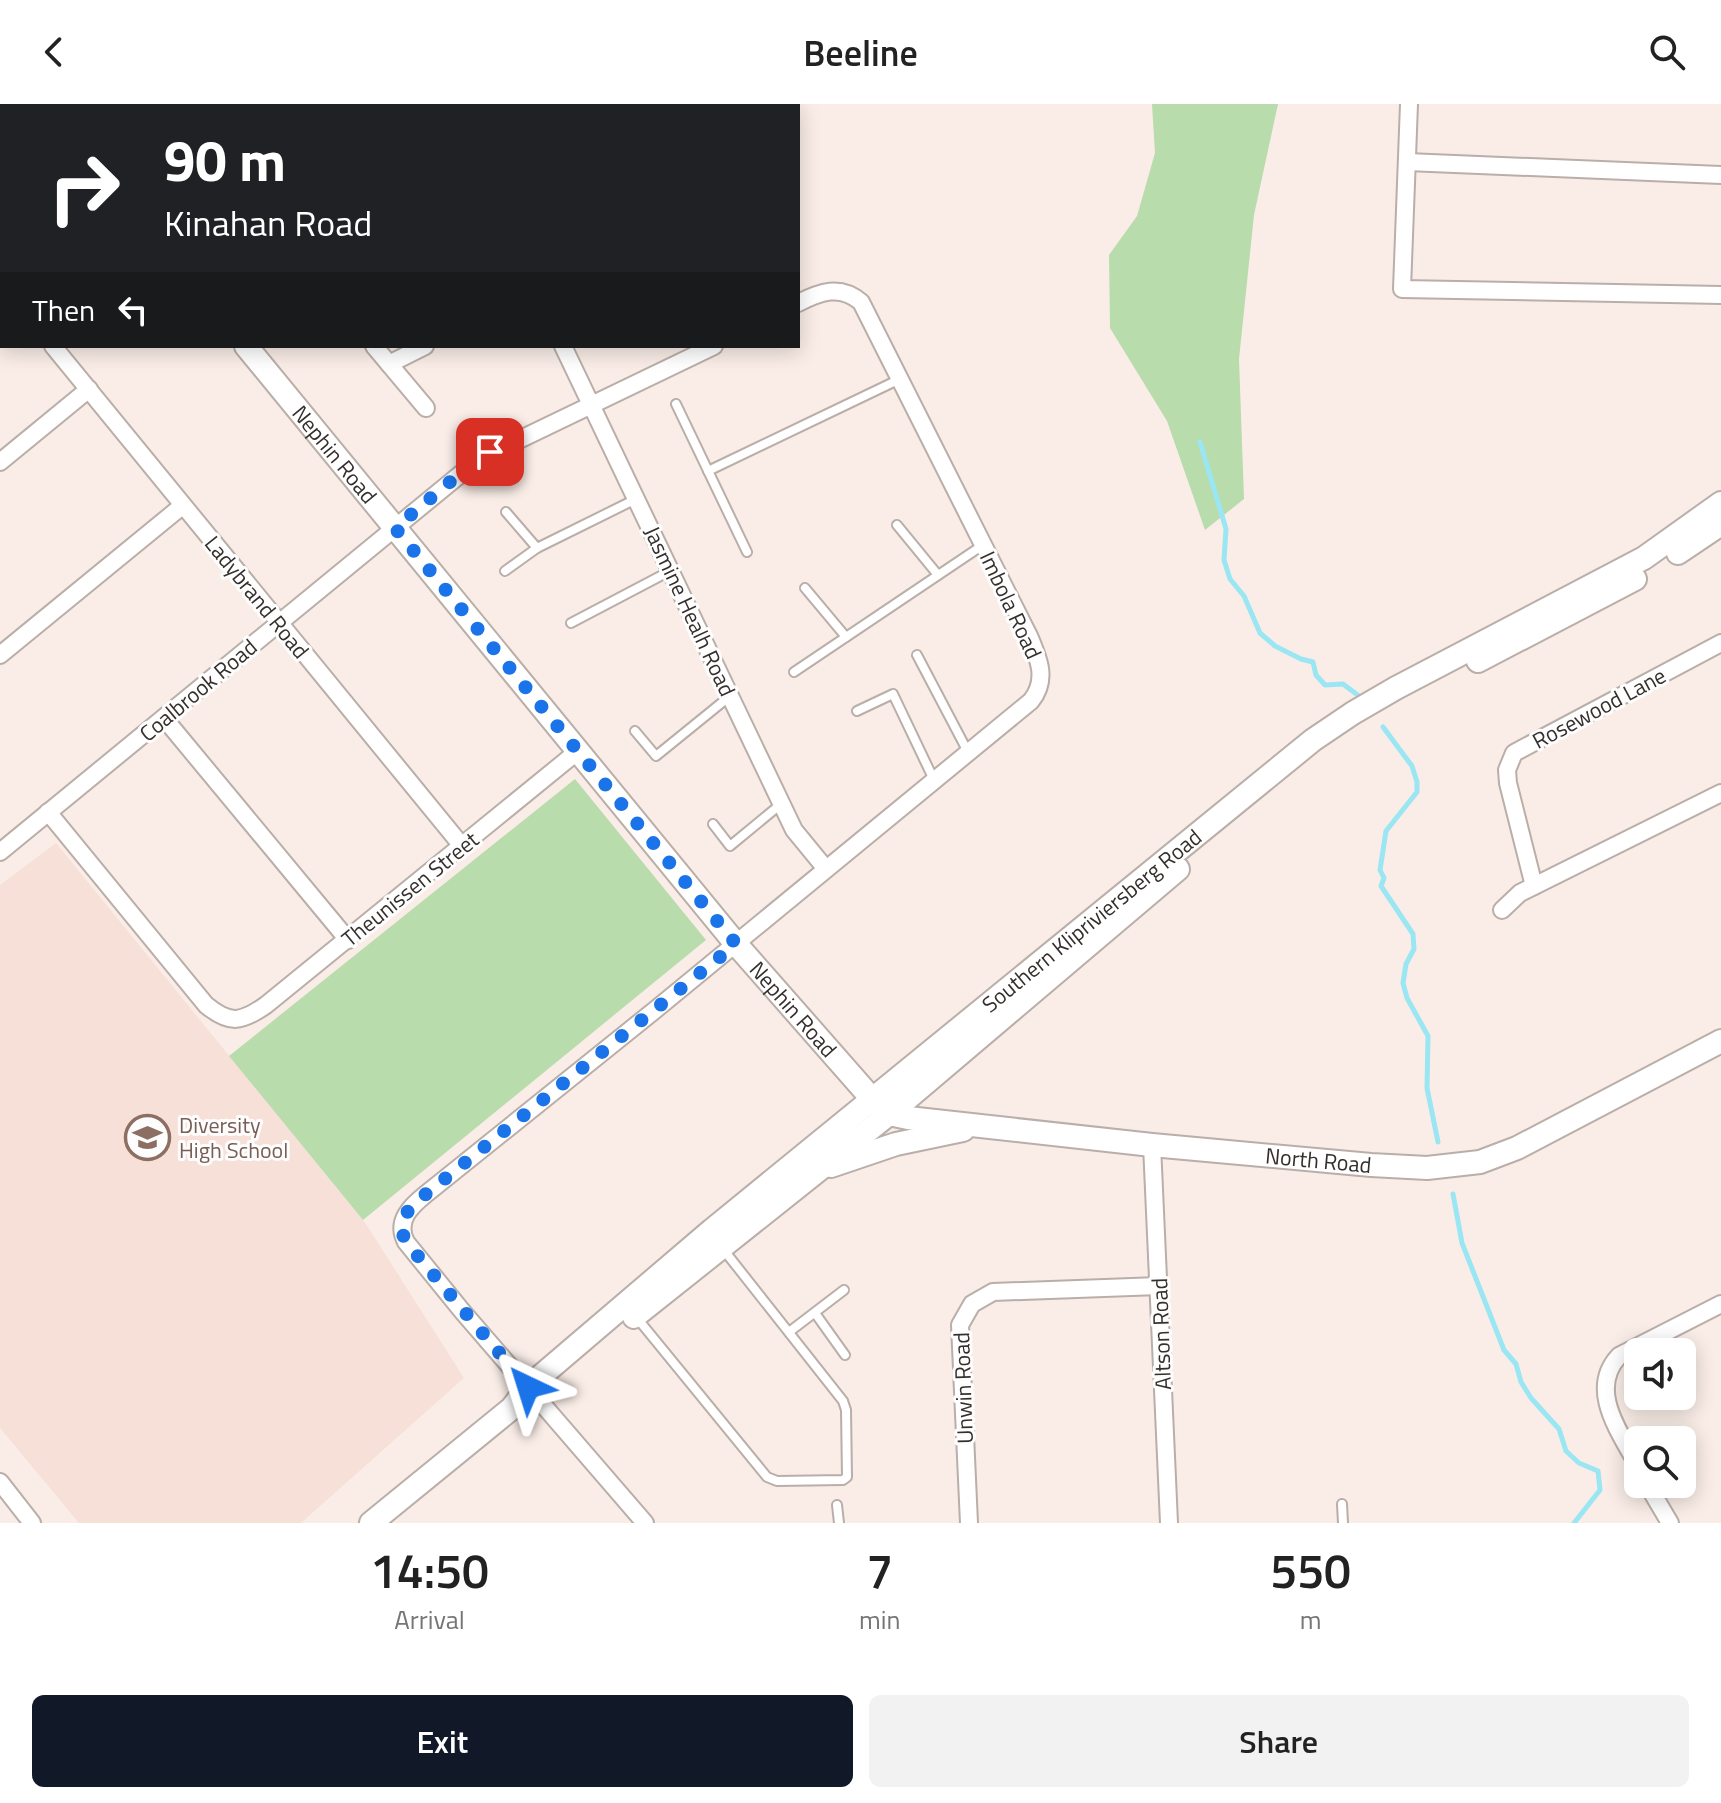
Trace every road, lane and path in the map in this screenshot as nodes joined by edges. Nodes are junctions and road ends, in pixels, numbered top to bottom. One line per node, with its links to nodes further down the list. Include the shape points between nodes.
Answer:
1 (1409, 104): 2 (street)
2 (1407, 162): 3 (street); 4 (street, via 1402,289)
3 (1721, 175)
4 (1721, 295)
5 (805, 300): 13 (street, Imbola Road, via 837,290 861,302)
6 (55, 348): 14 (street, Ladybrand Road)
7 (248, 348): 26 (main road, Nephin Road)
8 (376, 348): 12 (street)
9 (421, 348): 12 (street)
10 (564, 348): 16 (street, Jasmine Healh Road)
11 (710, 348): 16 (street, Coalbrook Road)
12 (389, 364): 17 (street)
13 (900, 379): 19 (lane); 27 (street, Imbola Road)
14 (89, 389): 18 (street); 22 (street, Ladybrand Road)
15 (676, 404): 19 (lane)
16 (592, 405): 20 (street, Jasmine Healh Road); 26 (street, Coalbrook Road, via 479,459)
17 (426, 408)
18 (0, 462)
19 (708, 471): 29 (lane)
20 (637, 499): 28 (lane); 31 (street, Jasmine Healh Road)
21 (1721, 503): 58 (main road, Southern Klipriviersberg Road, via 1644,558 1517,622 1313,740)
22 (182, 506): 34 (street, Ladybrand Road); 38 (street)
23 (506, 512): 28 (lane)
24 (1721, 524): 58 (main road, Southern Klipriviersberg Road, via 1641,576 1332,741)
25 (897, 525): 32 (lane)
26 (395, 528): 34 (street, Coalbrook Road); 45 (main road, Nephin Road)
27 (983, 545): 32 (lane); 46 (street, Imbola Road, via 1040,663 1041,682 1031,701)
28 (537, 548): 30 (lane)
29 (747, 552)
30 (505, 571)
31 (671, 571): 35 (lane); 41 (street, Jasmine Healh Road)
32 (938, 575): 36 (lane)
33 (805, 588): 36 (lane)
34 (278, 623): 43 (street, Coalbrook Road); 52 (street, Ladybrand Road)
35 (571, 623)
36 (846, 637): 40 (lane)
37 (1721, 643): 55 (street, Rosewood Lane, via 1514,753 1508,783)
38 (0, 655)
39 (917, 655): 46 (lane)
40 (794, 672)
41 (730, 695): 44 (lane, via 656,756); 49 (street, Jasmine Healh Road)
42 (857, 711): 47 (lane, via 893,694)
43 (164, 718): 50 (street, Coalbrook Road); 57 (street)
44 (635, 731)
45 (578, 751): 52 (street, Theunissen Street); 59 (main road, Nephin Road)
46 (969, 752): 47 (street, Imbola Road)
47 (935, 780): 54 (street, Imbola Road)
48 (1721, 793): 55 (street)
49 (782, 803): 51 (lane, via 730,846); 54 (street, Jasmine Healh Road, via 794,830)
50 (48, 812): 53 (street, Coalbrook Road); 57 (street, Theunissen Street, via 220,1016 237,1020 251,1015)
51 (713, 824)
52 (462, 846): 57 (street, Theunissen Street)
53 (0, 852)
54 (826, 869): 59 (street, Imbola Road)
55 (1534, 886): 56 (street)
56 (1502, 910)
57 (348, 940)
58 (1079, 942): 61 (main road, Southern Klipriviersberg Road)
59 (736, 944): 61 (main road, Nephin Road); 73 (street, Imbola Road, via 406,1214 401,1228 406,1242)
60 (1721, 1041): 63 (main road, North Road, via 1517,1148 1469,1165 1371,1165)
61 (881, 1107): 62 (main road, North Road); 64 (main road, Southern Klipriviersberg Road); 69 (main road, Southern Klipriviersberg Road, via 712,1230)
62 (976, 1127): 63 (main road, North Road); 64 (main road, via 869,1151)
63 (1152, 1145): 66 (street, Altson Road)
64 (803, 1182): 65 (main road, Southern Klipriviersberg Road)
65 (722, 1247): 69 (main road, Southern Klipriviersberg Road); 71 (lane)
66 (1159, 1286): 83 (street, Unwin Road, via 993,1292 972,1304 960,1325); 84 (street, Altson Road)
67 (844, 1290): 70 (lane)
68 (1721, 1304): 74 (street, via 1619,1356 1610,1368 1607,1402)
69 (630, 1310): 71 (lane, via 767,1477 843,1480 848,1473 843,1401); 73 (main road, Southern Klipriviersberg Road)
70 (815, 1313): 71 (lane); 72 (lane)
71 (789, 1332)
72 (845, 1355)
73 (532, 1393): 80 (main road, Southern Klipriviersberg Road); 81 (street)
74 (1624, 1437)
75 (0, 1482): 79 (street)
76 (1655, 1498): 86 (street)
77 (1342, 1504): 85 (lane)
78 (837, 1505): 82 (lane)
79 (32, 1523)
80 (371, 1523)
81 (645, 1523)
82 (839, 1523)
83 (969, 1523)
84 (1169, 1523)
85 (1343, 1523)
86 (1670, 1523)

